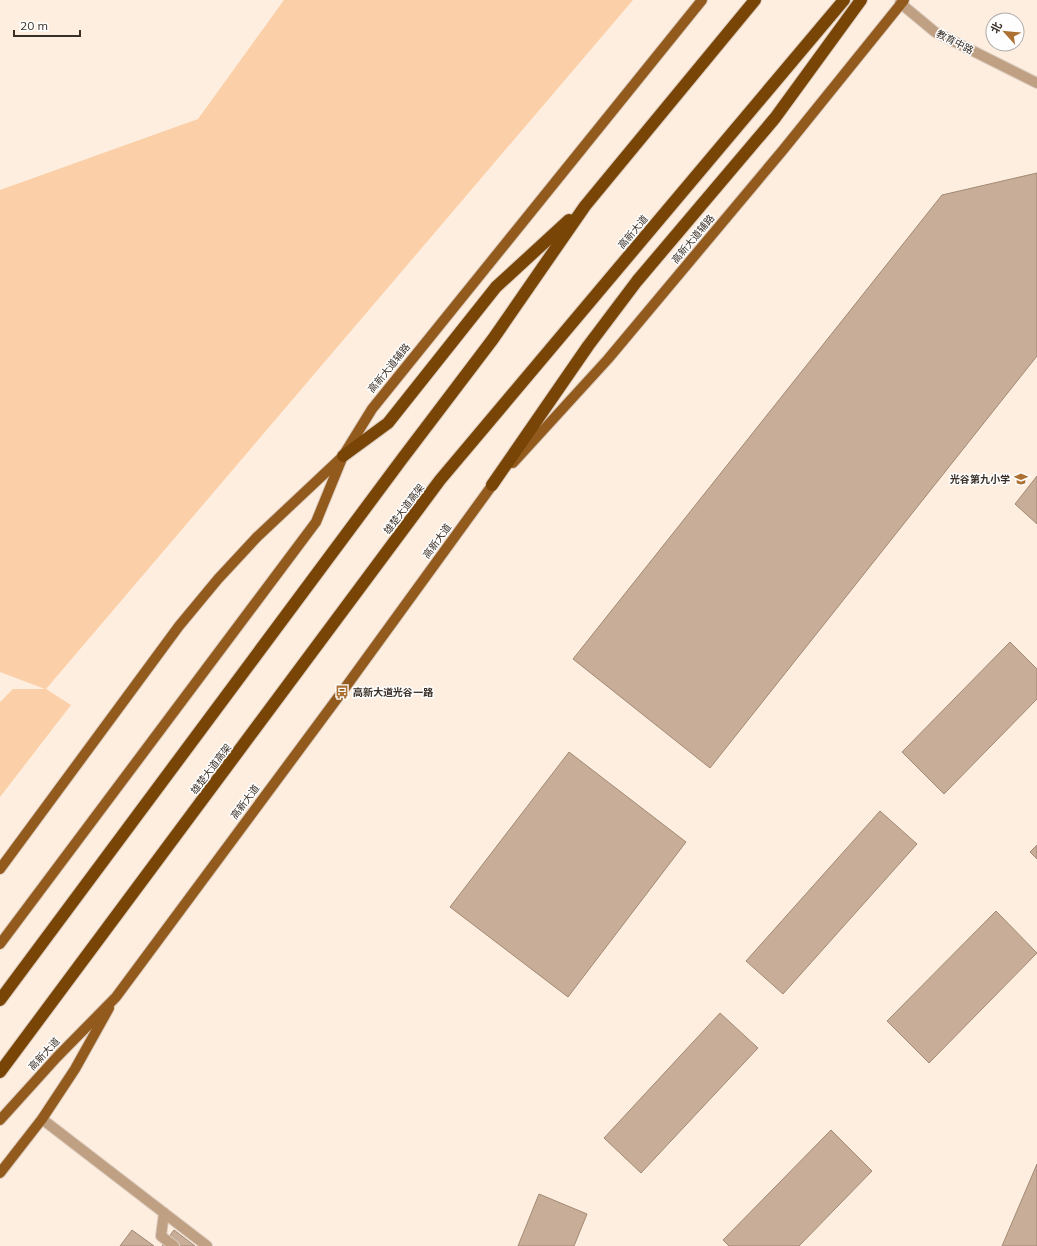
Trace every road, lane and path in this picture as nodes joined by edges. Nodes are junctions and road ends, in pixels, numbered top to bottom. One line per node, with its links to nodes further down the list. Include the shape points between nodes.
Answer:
1 (702, 0): 8 (main road, 高新大道辅路, via 372,409)
2 (755, 0): 7 (highway)
3 (844, 0): 9 (highway, 高新大道)
4 (861, 0): 10 (highway, via 774,118 637,280)
5 (902, 2): 6 (street, 教育中路, via 935,32); 10 (main road, 高新大道辅路, via 608,360)
6 (1037, 83)
7 (585, 206): 8 (highway, via 496,287 388,423); 14 (highway, via 493,339)
8 (343, 456): 11 (main road, via 257,537 218,579 184,620); 12 (main road, via 316,522)
9 (440, 480): 15 (highway, 雄楚大道高架)
10 (492, 485): 13 (main road, 高新大道)
11 (0, 868)
12 (0, 944)
13 (116, 997): 16 (main road, via 76,1069); 17 (main road, 高新大道)
14 (0, 1000)
15 (0, 1072)
16 (42, 1119): 18 (main road); 19 (street)
17 (0, 1120)
18 (0, 1173)
19 (164, 1213): 20 (street, via 161,1236); 21 (street)
20 (174, 1246)
21 (207, 1246)

